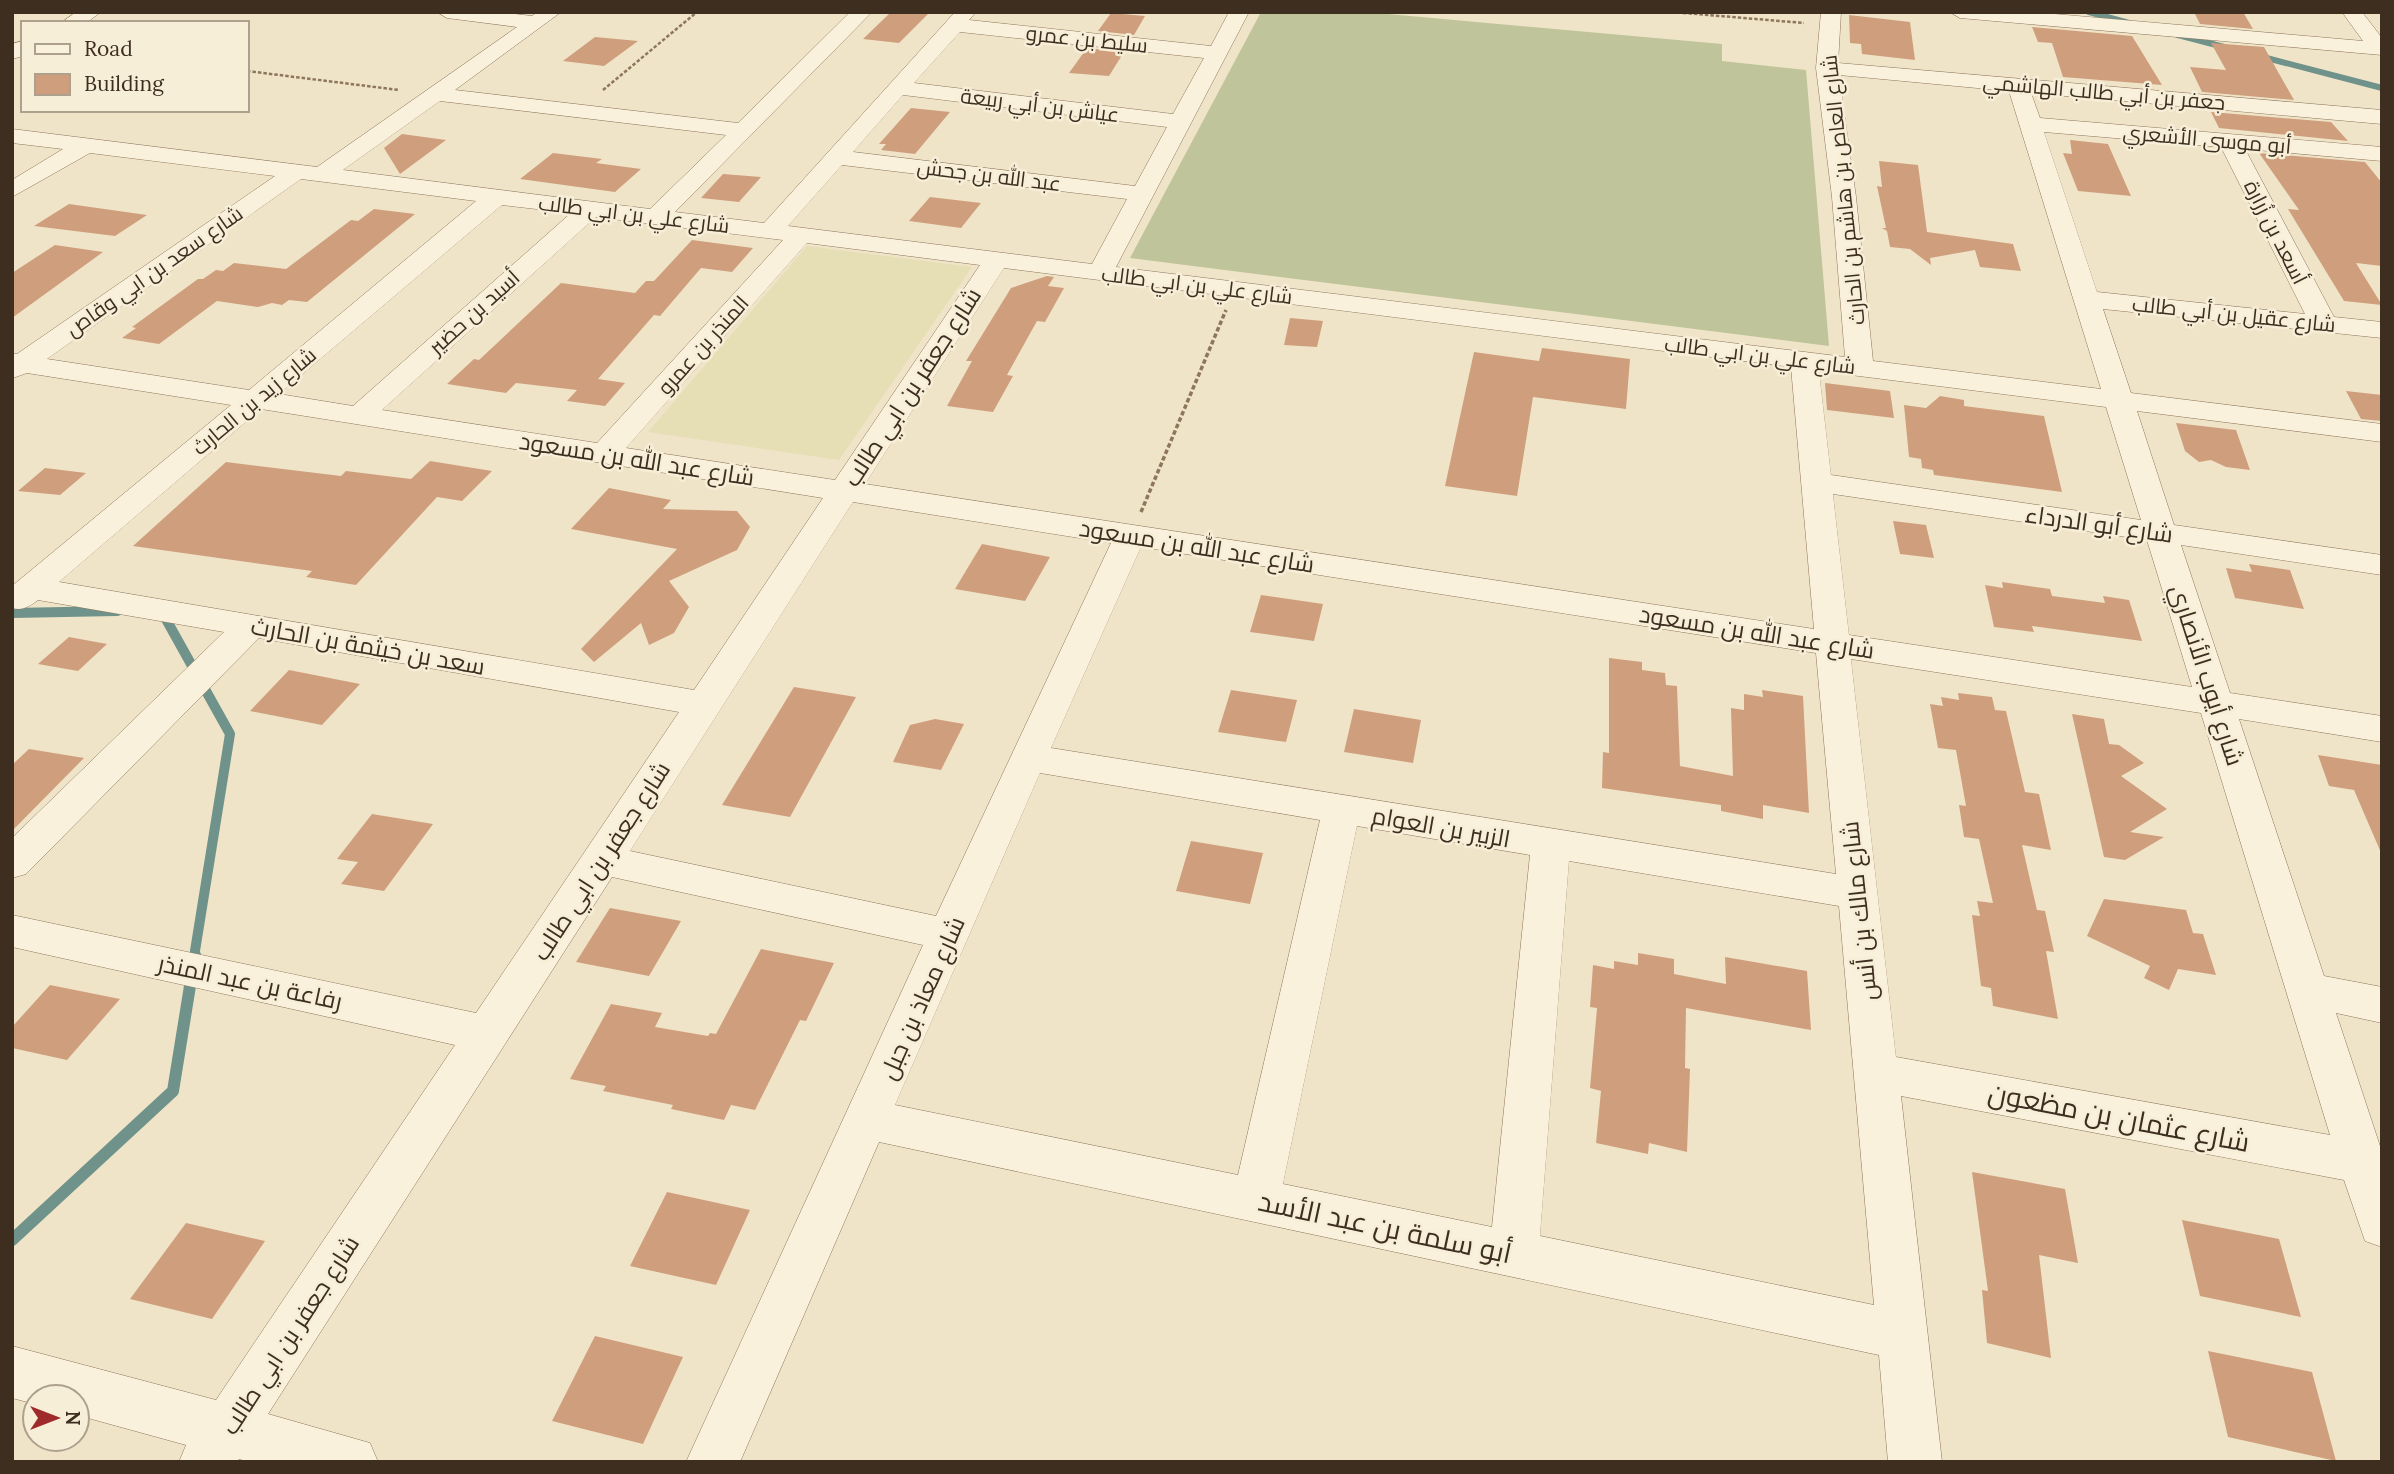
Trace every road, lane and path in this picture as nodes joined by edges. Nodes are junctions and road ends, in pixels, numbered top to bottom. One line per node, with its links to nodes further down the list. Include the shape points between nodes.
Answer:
1 (91, 12): 14 (street)
2 (447, 12): 11 (street)
3 (698, 12): 22 (path)
4 (862, 12): 26 (street)
5 (1239, 12): 16 (street)
6 (1672, 12): 9 (path)
7 (1960, 12): 10 (street)
8 (2352, 12): 15 (street)
9 (1715, 14): 13 (path)
10 (1999, 14): 15 (street)
11 (543, 18): 21 (street, شارع سعد بن ابي وقاص)
12 (960, 19): 16 (street, سليط بن عمرو); 20 (street)
13 (1830, 19): 17 (street, شارع العاص بن هاشم بن الحارث)
14 (75, 21)
15 (2381, 49)
16 (1219, 53): 24 (street)
17 (1826, 68): 19 (street, جعفر بن أبي طالب الهاشمي); 48 (street, شارع العاص بن هاشم بن الحارث)
18 (248, 71): 21 (path)
19 (2018, 85): 23 (street, جعفر بن أبي طالب الهاشمي); 25 (street, شارع أيوب الأنصاري)
20 (897, 88): 24 (street, عياش بن أبي ربيعة); 31 (street)
21 (435, 94): 22 (street); 32 (street, شارع سعد بن ابي وقاص)
22 (578, 111): 26 (street)
23 (2382, 117)
24 (1182, 122): 34 (street)
25 (2032, 124): 28 (street, أبو موسى الأشعري); 43 (street, شارع أيوب الأنصاري)
26 (743, 130): 37 (street)
27 (12, 136): 29 (street, شارع علي بن ابي طالب)
28 (2229, 140): 30 (street, أبو موسى الأشعري); 44 (street, أسعد بن زُرارة)
29 (85, 146): 32 (street, شارع علي بن ابي طالب); 33 (street)
30 (2382, 154)
31 (836, 157): 34 (street, عبد الله بن جحش); 38 (street)
32 (309, 174): 35 (street, شارع علي بن ابي طالب); 47 (street, شارع سعد بن ابي وقاص)
33 (12, 190)
34 (1143, 194): 41 (street)
35 (495, 197): 36 (street, شارع علي بن ابي طالب); 49 (street, شارع زيد بن الحارث)
36 (590, 209): 37 (street, شارع علي بن ابي طالب); 51 (street, أسيد بن حضير)
37 (656, 217): 38 (street, شارع علي بن ابي طالب)
38 (770, 231): 39 (street, شارع علي بن ابي طالب)
39 (801, 235): 40 (street, شارع علي بن ابي طالب); 53 (street, المنذر بن عمرو)
40 (996, 260): 41 (street, شارع علي بن ابي طالب); 55 (street, شارع جعفر بن ابي طالب)
41 (1100, 273): 42 (street, شارع علي بن ابي طالب)
42 (1234, 290): 46 (street, شارع علي بن ابي طالب); 57 (path)
43 (2087, 299): 44 (street, شارع عقيل بن أبي طالب); 50 (street, شارع أيوب الأنصاري)
44 (2324, 324): 45 (street, شارع عقيل بن أبي طالب)
45 (2382, 330)
46 (1804, 361): 48 (street, شارع علي بن ابي طالب); 54 (street, شارع مالك بن أنس)
47 (16, 365): 49 (street, شارع عبد الله بن مسعود)
48 (1860, 368): 50 (street, شارع علي بن ابي طالب)
49 (255, 400): 51 (street, شارع عبد الله بن مسعود); 59 (street, شارع زيد بن الحارث)
50 (2119, 400): 52 (street, شارع علي بن ابي طالب); 56 (street, شارع أيوب الأنصاري)
51 (359, 415): 53 (street, شارع عبد الله بن مسعود)
52 (2382, 433)
53 (604, 454): 55 (street, شارع عبد الله بن مسعود)
54 (1817, 482): 56 (street, شارع أبو الدرداء); 61 (street, شارع مالك بن أنس)
55 (844, 491): 57 (street, شارع عبد الله بن مسعود); 62 (street, شارع جعفر بن ابي طالب)
56 (2161, 533): 58 (street, شارع أبو الدرداء); 63 (street, شارع أيوب الأنصاري)
57 (1131, 535): 61 (street, شارع عبد الله بن مسعود); 65 (street, شارع معاذ بن جبل)
58 (2382, 565)
59 (22, 596): 60 (street, سعد بن خيثمة بن الحارث)
60 (251, 626): 62 (street, سعد بن خيثمة بن الحارث); 69 (street)
61 (1832, 644): 63 (street, شارع عبد الله بن مسعود); 70 (street, شارع مالك بن أنس)
62 (704, 704): 68 (street, شارع جعفر بن ابي طالب)
63 (2216, 704): 64 (street, شارع عبد الله بن مسعود); 73 (street, شارع أيوب الأنصاري)
64 (2382, 729)
65 (1027, 758): 66 (street, الزبير بن العوام); 72 (street, شارع معاذ بن جبل)
66 (1341, 810): 67 (street, الزبير بن العوام); 79 (street)
67 (1551, 845): 70 (street, الزبير بن العوام); 81 (street)
68 (602, 860): 72 (street); 75 (street, شارع جعفر بن ابي طالب)
69 (12, 863)
70 (1856, 893): 76 (street, شارع مالك بن أنس)
71 (12, 932): 75 (street, رفاعة بن عبد المنذر)
72 (950, 935): 77 (street, شارع معاذ بن جبل)
73 (2307, 990): 74 (street); 78 (street, شارع أيوب الأنصاري)
74 (2382, 1005)
75 (488, 1034): 84 (street, شارع جعفر بن ابي طالب)
76 (1876, 1072): 78 (street, شارع عثمان بن مظعون); 82 (street, شارع مالك بن أنس)
77 (867, 1119): 79 (street, أبو سلمة بن عبد الأسد); 86 (street, شارع معاذ بن جبل)
78 (2362, 1163): 80 (street, شارع أيوب الأنصاري)
79 (1256, 1200): 81 (street, أبو سلمة بن عبد الأسد)
80 (2382, 1224)
81 (1514, 1254): 82 (street, أبو سلمة بن عبد الأسد)
82 (1902, 1335): 87 (street, شارع مالك بن أنس)
83 (12, 1372): 84 (street)
84 (217, 1446): 85 (street)
85 (351, 1462)
86 (713, 1462)
87 (1915, 1462)

